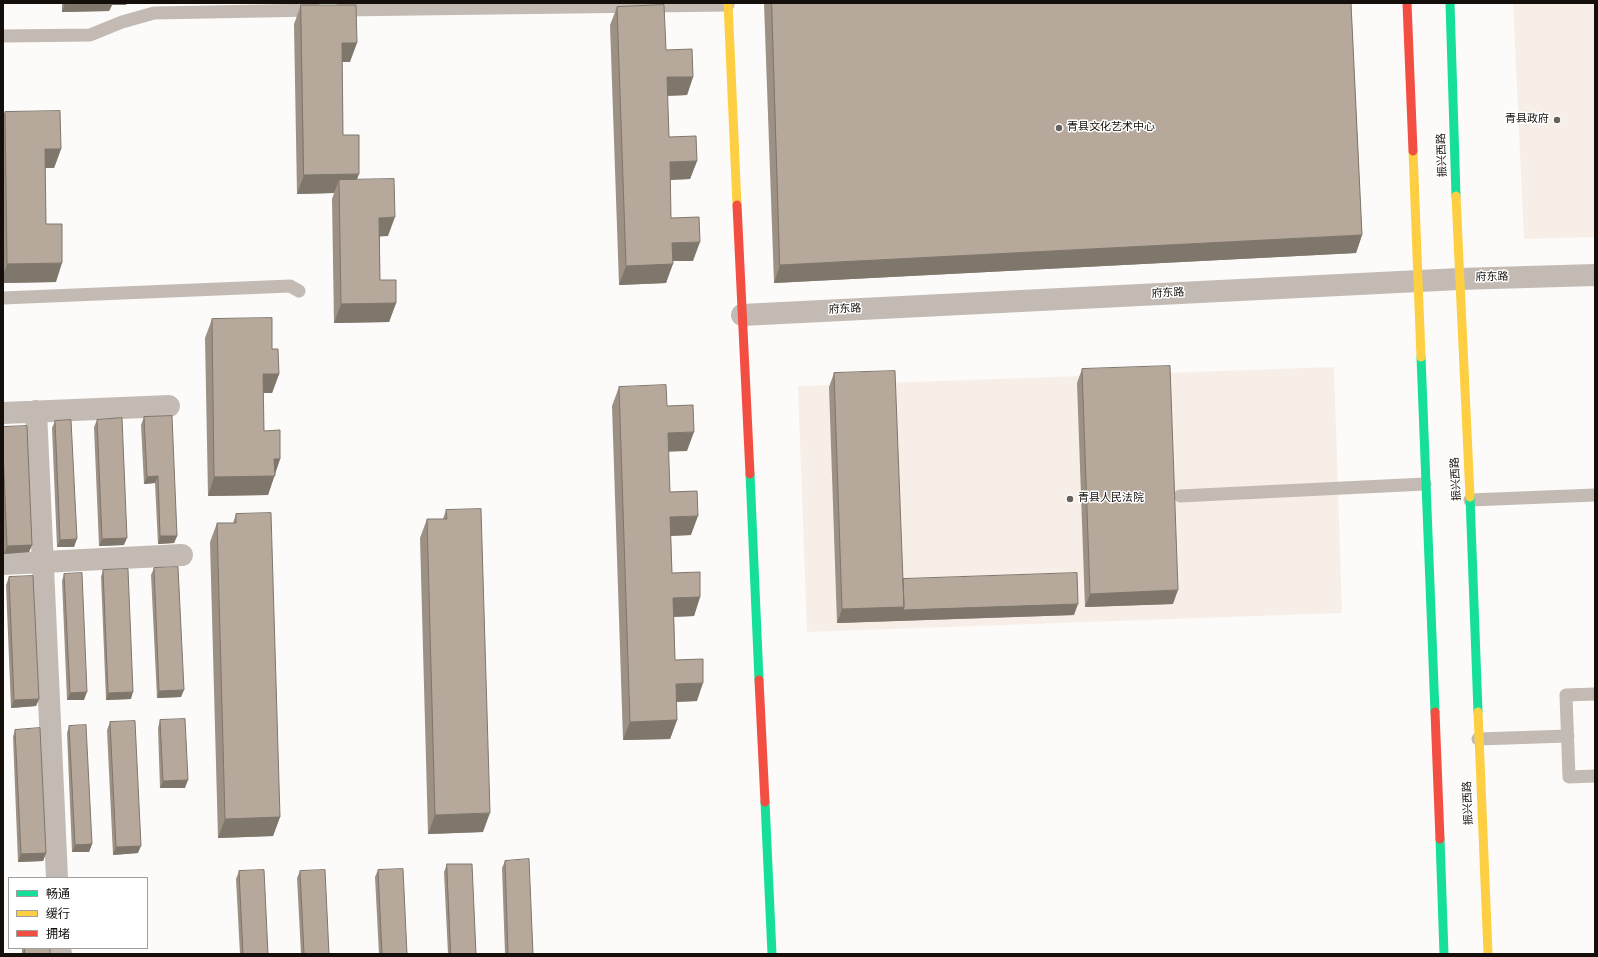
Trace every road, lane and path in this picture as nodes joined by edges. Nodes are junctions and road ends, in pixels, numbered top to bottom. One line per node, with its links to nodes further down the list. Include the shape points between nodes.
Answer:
1 (1407, 3): 7 (street)
2 (1450, 3): 6 (street, 振兴西路)
3 (728, 4): 4 (lane, via 154,13 90,34); 10 (street)
4 (3, 36)
5 (1595, 275): 6 (street, 府东路)
6 (1459, 278): 7 (street, 府东路); 17 (street, 振兴西路)
7 (1417, 282): 10 (street, 府东路); 14 (street)
8 (299, 292): 9 (lane, via 290,286)
9 (3, 298)
10 (742, 315): 26 (street)
11 (169, 406): 12 (street)
12 (36, 411): 13 (street); 19 (street)
13 (3, 413)
14 (1425, 484): 16 (lane); 27 (street)
15 (1595, 495): 17 (lane)
16 (1180, 496)
17 (1470, 500): 23 (street, 振兴西路)
18 (182, 555): 19 (street)
19 (43, 562): 20 (street); 25 (street)
20 (3, 564)
21 (1595, 694): 22 (lane, via 1566,695)
22 (1568, 736): 23 (lane); 24 (lane, via 1569,777)
23 (1478, 739): 28 (street, 振兴西路)
24 (1595, 776)
25 (57, 877)
26 (772, 954)
27 (1444, 954)
28 (1488, 954)

